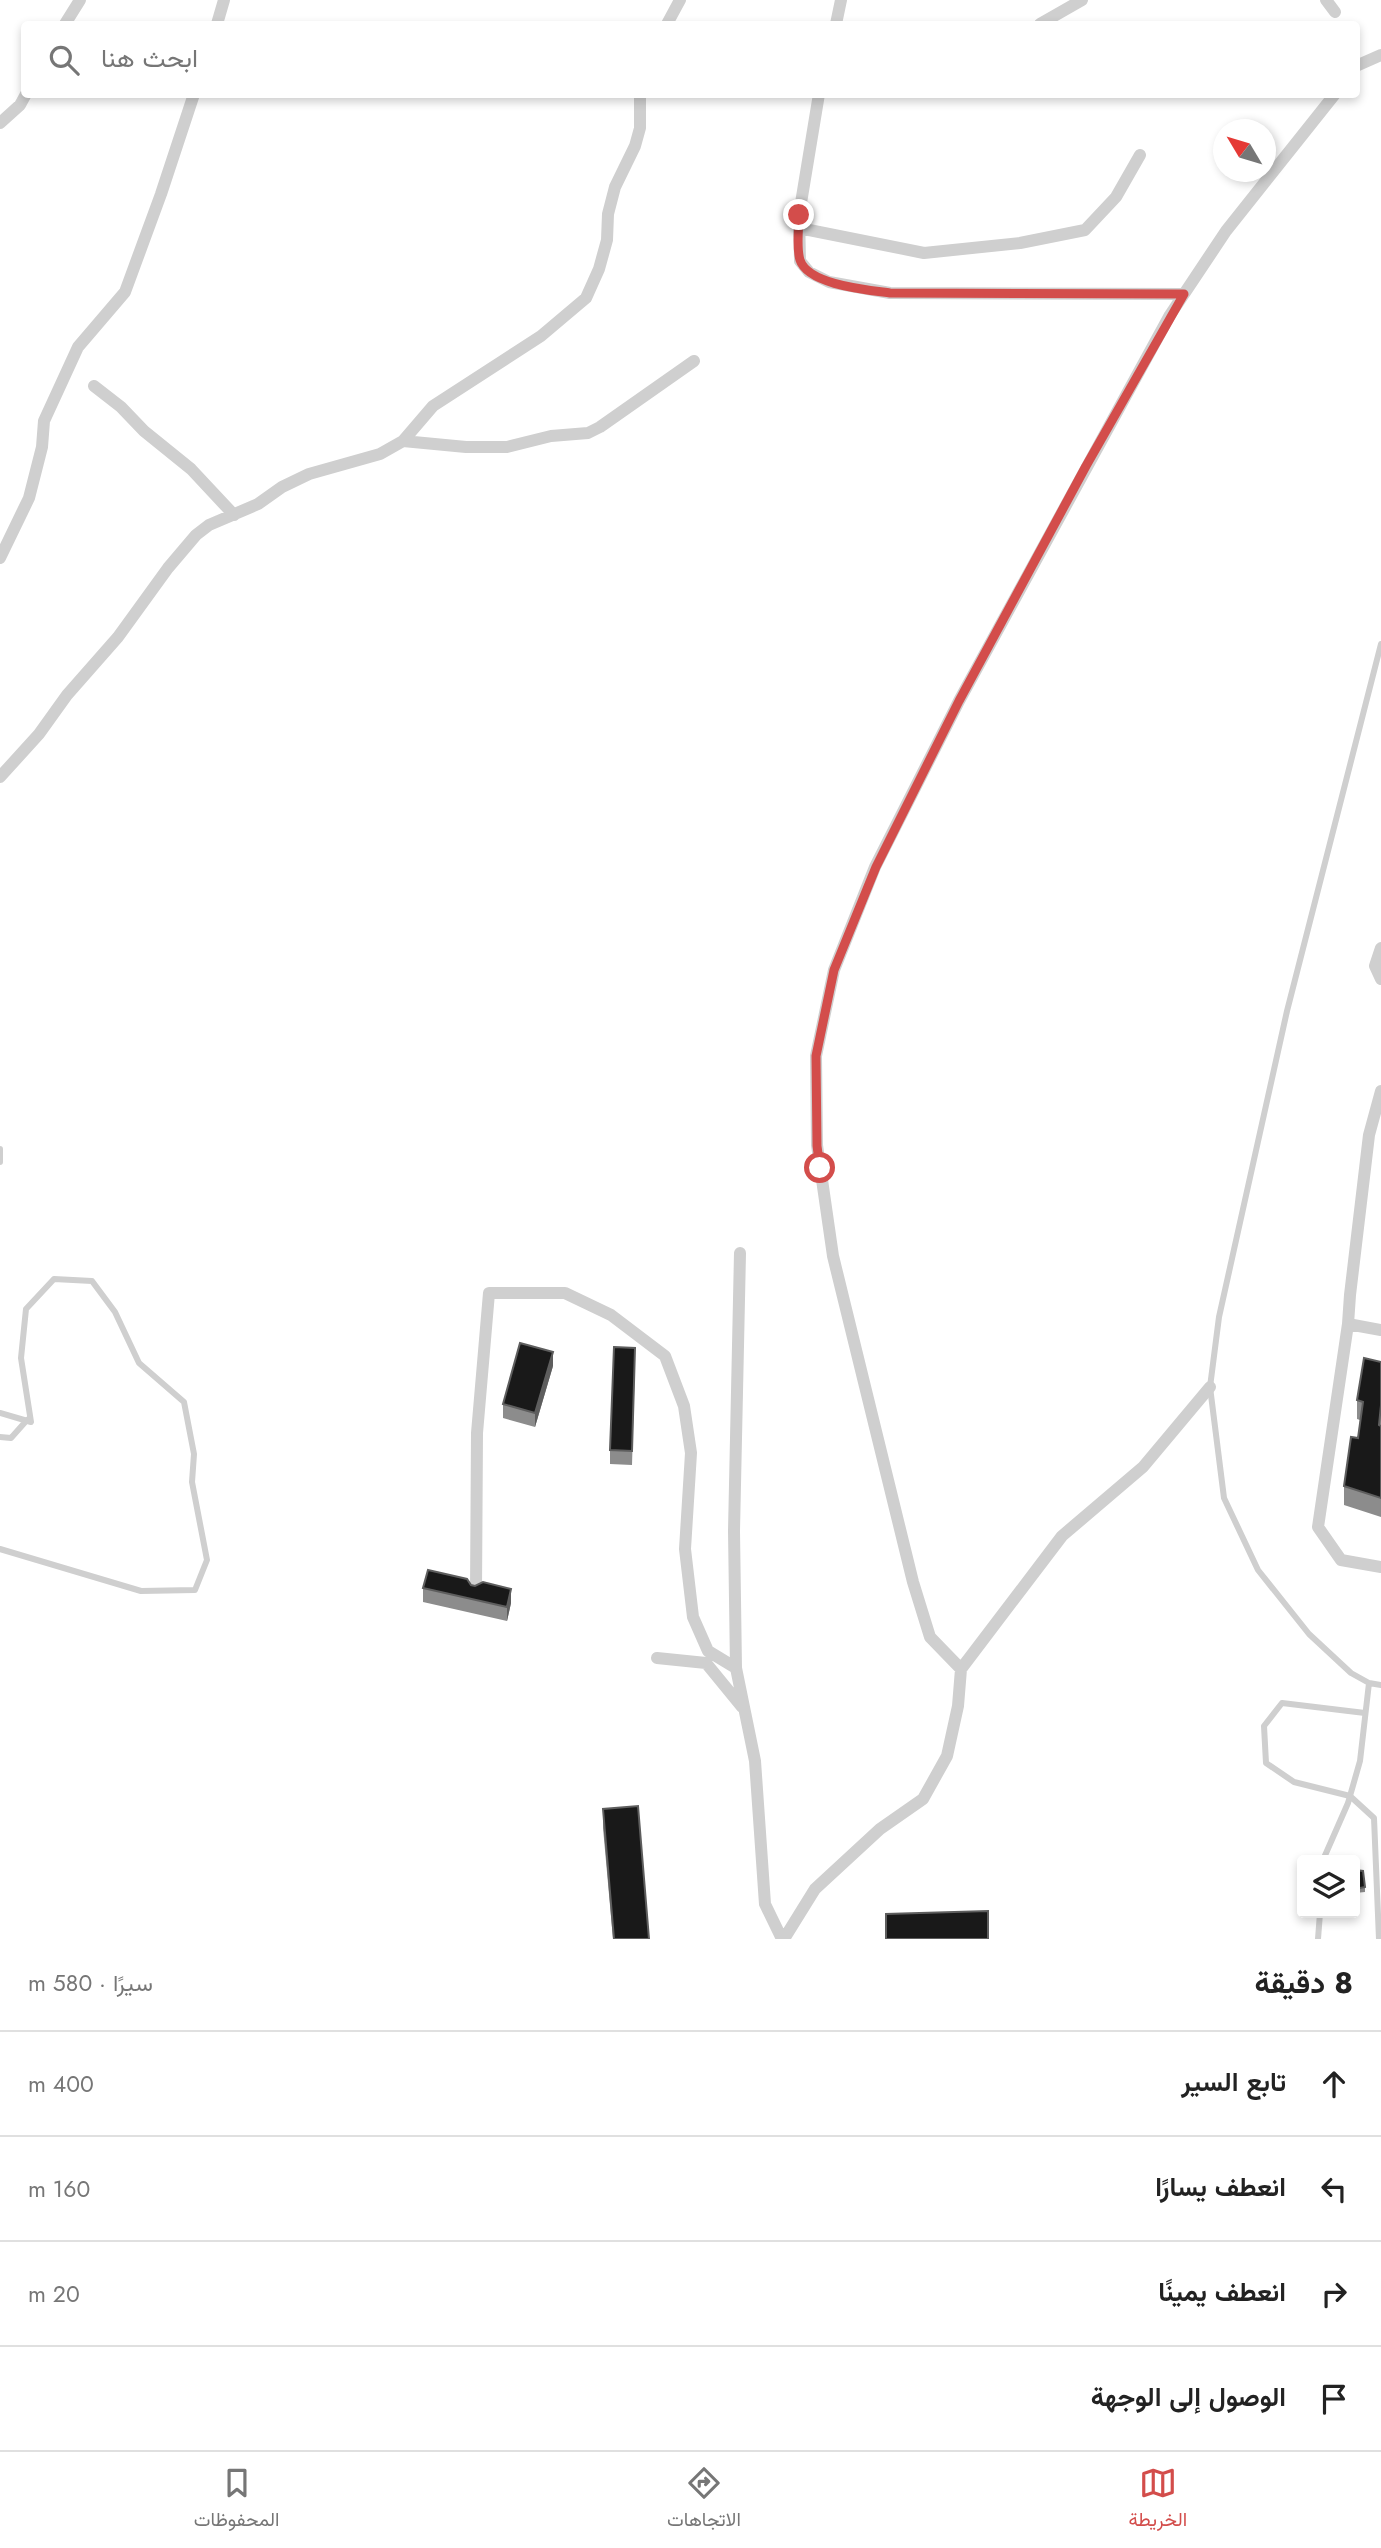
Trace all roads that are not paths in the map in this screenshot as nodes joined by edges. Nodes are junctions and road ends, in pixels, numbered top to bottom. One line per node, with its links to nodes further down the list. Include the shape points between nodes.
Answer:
1 (80, 0): 8 (street)
2 (224, 0): 9 (street)
3 (680, 0): 10 (street)
4 (841, 0): 11 (street)
5 (1082, 0): 12 (street)
6 (1326, 0): 7 (street)
7 (1335, 12)
8 (67, 21)
9 (218, 21)
10 (669, 21)
11 (837, 21)
12 (1045, 21)
13 (1381, 55): 14 (street)
14 (1360, 64)
15 (24, 98): 20 (street)
16 (193, 98): 28 (street, via 125,292 78,347 68,367 44,421 29,498)
17 (640, 98): 26 (street, via 638,137 615,187 607,240 586,298 541,336 433,406)
18 (818, 98): 22 (street)
19 (1332, 98): 23 (street, via 1226,231)
20 (0, 123)
21 (1140, 155): 22 (street, via 1116,197 1084,230 1020,243 924,253)
22 (799, 228): 23 (street, via 800,261 809,272 857,288 890,293)
23 (1184, 294): 49 (street, via 959,701 876,867 834,970 816,1056 817,1146 839,1282 930,1637)
24 (694, 361): 26 (street, via 588,433 507,447)
25 (94, 386): 27 (street, via 191,469)
26 (403, 441): 27 (street, via 380,454 309,474)
27 (234, 515): 30 (street, via 209,525 181,552 118,637)
28 (0, 558)
29 (1381, 644): 40 (lane, via 1287,1011 1219,1317)
30 (0, 778)
31 (1381, 948): 32 (street, via 1375,967)
32 (1381, 979)
33 (1381, 1091): 34 (street)
34 (1375, 1136): 38 (street)
35 (0, 1149): 36 (lane)
36 (0, 1162)
37 (740, 1253): 48 (street)
38 (1349, 1324): 39 (street); 45 (street, via 1318,1527 1341,1560)
39 (1381, 1330)
40 (1210, 1387): 49 (street, via 1143,1467 1062,1536); 50 (lane, via 1224,1497 1258,1570 1309,1634 1351,1673)
41 (0, 1412): 42 (lane)
42 (27, 1420): 43 (lane, via 11,1438); 44 (lane, via 31,1422 20,1358 26,1309 54,1279 92,1281 115,1312 139,1363 184,1402 194,1454 192,1482 207,1560 195,1590 141,1591)
43 (0, 1437)
44 (0, 1549)
45 (1381, 1567)
46 (475, 1592): 48 (street, via 477,1433 489,1293 565,1293 611,1315 664,1356 684,1406 691,1453 685,1549 693,1617 708,1651)
47 (657, 1658): 52 (street, via 706,1662)
48 (736, 1668): 52 (street)
49 (961, 1669): 57 (street, via 947,1756 923,1799 880,1829 815,1889)
50 (1369, 1683): 51 (lane); 53 (lane)
51 (1381, 1685)
52 (745, 1710): 57 (street, via 755,1761 765,1904)
53 (1366, 1713): 54 (lane); 54 (lane, via 1282,1703 1264,1726 1266,1763 1294,1782)
54 (1350, 1796): 55 (lane); 59 (lane, via 1374,1818)
55 (1325, 1855)
56 (1320, 1918): 58 (lane)
57 (783, 1939)
58 (1318, 1939)
59 (1379, 1939)

